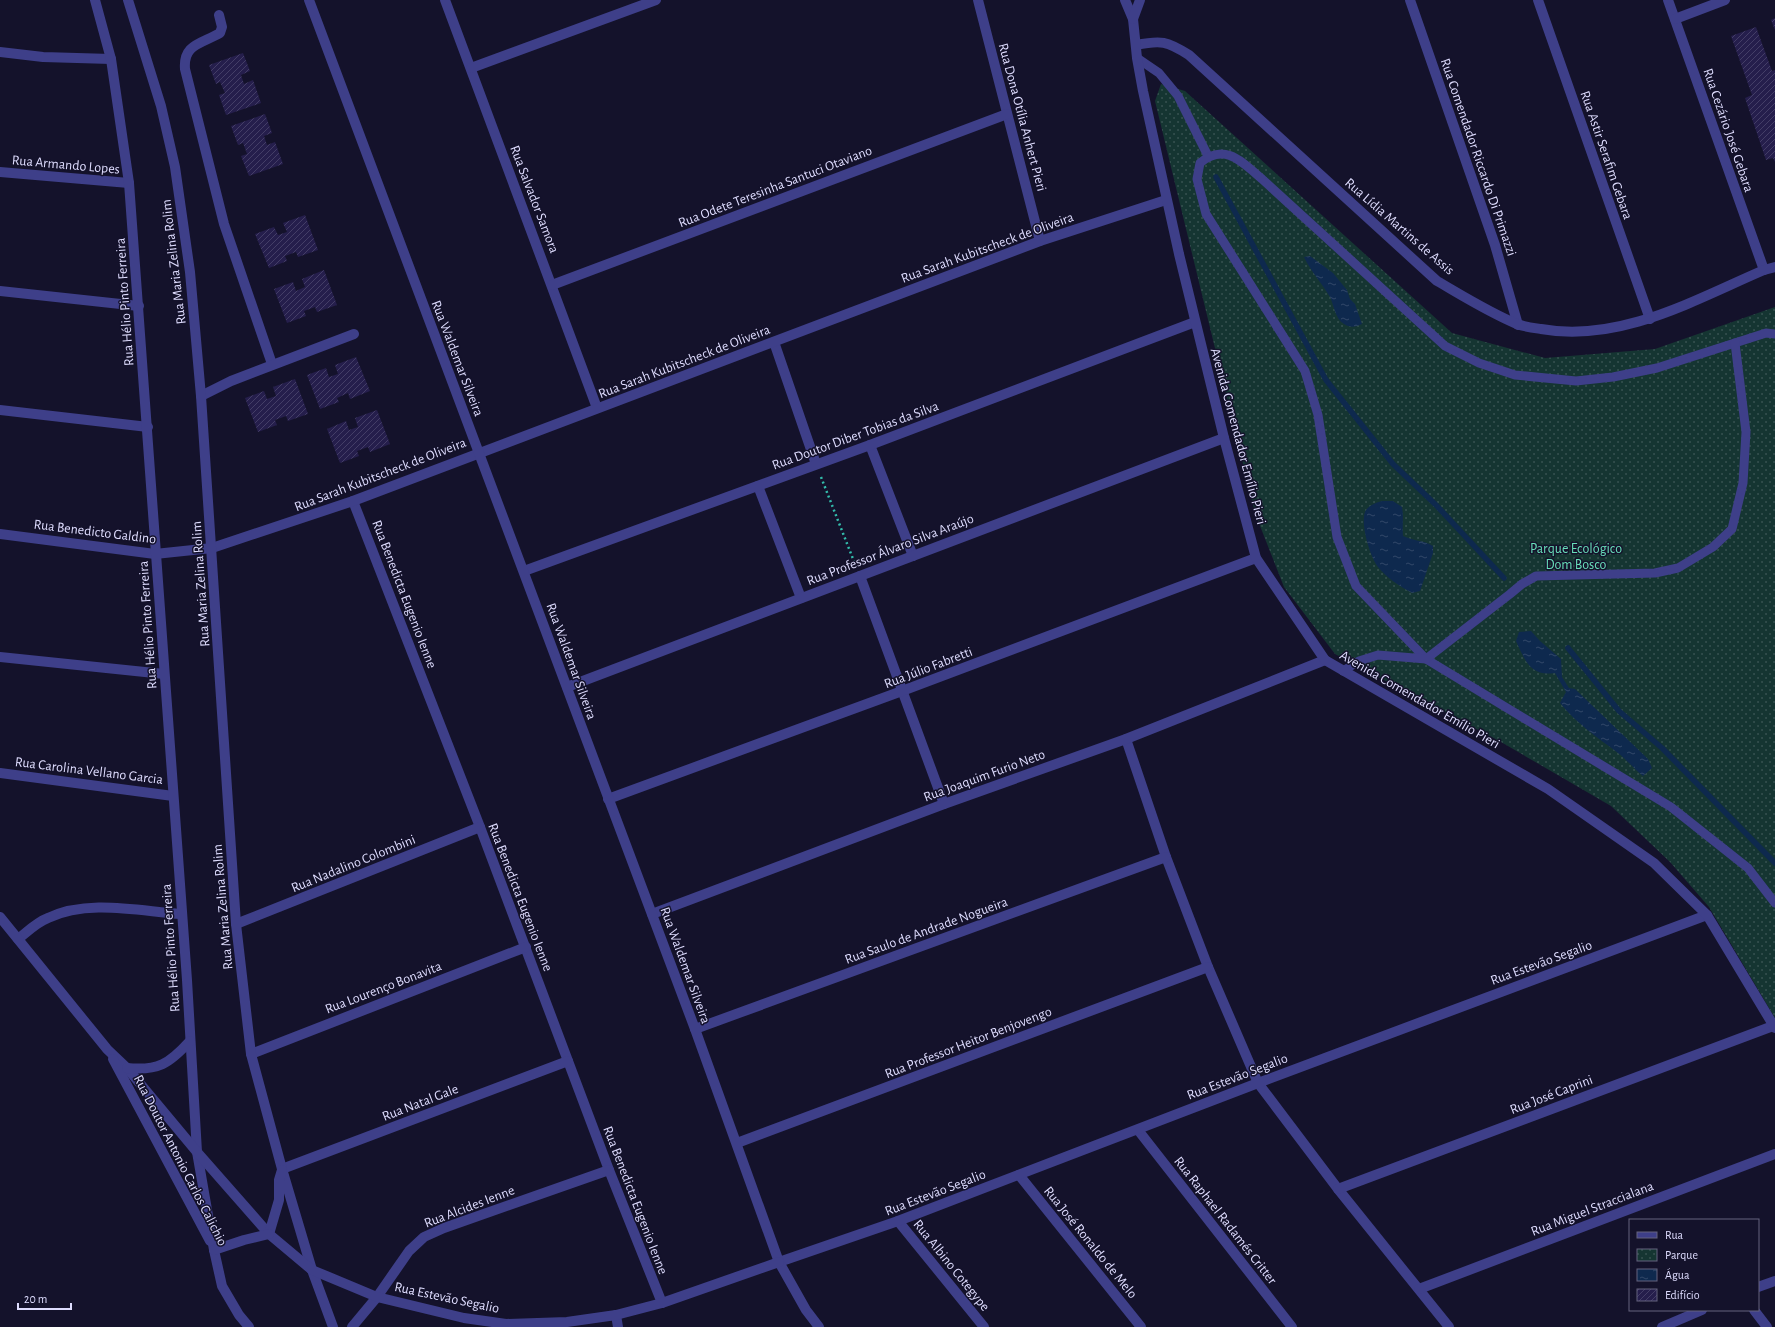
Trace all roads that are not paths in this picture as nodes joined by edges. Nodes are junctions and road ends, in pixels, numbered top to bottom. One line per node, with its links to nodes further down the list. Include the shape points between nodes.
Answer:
1 (95, 0): 19 (street, Rua Hélio Pinto Ferreira)
2 (128, 0): 40 (street, Rua Maria Zelina Rolim, via 161,106 175,167 190,272)
3 (308, 0): 46 (street, Rua Waldemar Silveira)
4 (445, 0): 20 (street, Rua Salvador Samora)
5 (656, 0): 20 (street)
6 (978, 0): 21 (street, Rua Dona Otília Anhert Pieri)
7 (1125, 0): 14 (street)
8 (1140, 0): 14 (street)
9 (1410, 0): 34 (street, Rua Comendador Riccardo Di Primazzi, via 1495,245)
10 (1538, 0): 32 (street, Rua Astir Serafim Gebara)
11 (1668, 0): 15 (street, Rua Cezário José Gebara)
12 (1724, 0): 15 (street)
13 (219, 15): 39 (street, via 222,27 220,33 189,49 185,69 224,224)
14 (1133, 19): 16 (street, Avenida Comendador Emílio Pieri)
15 (1675, 19): 28 (street, Rua Cezário José Gebara)
16 (1136, 45): 18 (street, Avenida Comendador Emílio Pieri); 34 (street, Rua Lídia Martins de Assis, via 1156,41 1173,44 1189,54 1437,281)
17 (0, 52): 19 (street, via 43,57)
18 (1137, 58): 22 (lane, via 1158,73 1178,96); 25 (street, Avenida Comendador Emílio Pieri)
19 (110, 59): 24 (street, Rua Hélio Pinto Ferreira)
20 (471, 68): 29 (street, Rua Salvador Samora)
21 (1007, 114): 26 (street, Rua Dona Otília Anhert Pieri); 29 (street, Rua Odete Teresinha Santuci Otaviano)
22 (1208, 156): 38 (lane, via 1235,156 1445,346 1479,363 1515,375 1576,381 1657,368); 59 (lane, via 1200,163 1197,179 1206,214 1304,372 1318,415 1337,537 1356,586)
23 (0, 172): 24 (street, Rua Armando Lopes)
24 (129, 183): 31 (street, Rua Hélio Pinto Ferreira)
25 (1166, 200): 26 (street, Rua Sarah Kubitscheck de Oliveira); 33 (street, Avenida Comendador Emílio Pieri)
26 (1040, 241): 37 (street, Rua Sarah Kubitscheck de Oliveira)
27 (1775, 267): 28 (street, Rua Lídia Martins de Assis)
28 (1764, 270): 32 (street, Rua Lídia Martins de Assis)
29 (552, 284): 41 (street, Rua Salvador Samora)
30 (0, 291): 31 (street)
31 (139, 306): 43 (street, Rua Hélio Pinto Ferreira)
32 (1650, 319): 34 (street, Rua Lídia Martins de Assis, via 1596,331 1557,332)
33 (1195, 322): 44 (street, Avenida Comendador Emílio Pieri); 45 (street, Rua Doutor Diber Tobias da Silva)
34 (1518, 325)
35 (354, 334): 39 (street)
36 (1775, 334): 38 (lane, via 1766,333)
37 (774, 342): 41 (street, Rua Sarah Kubitscheck de Oliveira); 47 (street)
38 (1735, 342): 59 (lane, via 1746,432 1743,483 1732,529 1713,547 1678,568 1655,573 1536,576 1522,584)
39 (272, 364): 40 (street)
40 (201, 396): 51 (street, Rua Maria Zelina Rolim)
41 (598, 408): 46 (street, Rua Sarah Kubitscheck de Oliveira)
42 (0, 410): 43 (street)
43 (148, 427): 52 (street, Rua Hélio Pinto Ferreira)
44 (1224, 438): 53 (street, Rua Professor Álvaro Silva Araújo); 54 (street, Avenida Comendador Emílio Pieri)
45 (870, 445): 47 (street, Rua Doutor Diber Tobias da Silva); 53 (street)
46 (478, 452): 49 (street, Rua Sarah Kubitscheck de Oliveira); 55 (street, Rua Waldemar Silveira)
47 (816, 464): 48 (street, Rua Doutor Diber Tobias da Silva)
48 (758, 486): 55 (street, Rua Doutor Diber Tobias da Silva); 57 (street)
49 (354, 501): 51 (street, Rua Sarah Kubitscheck de Oliveira); 70 (street, Rua Benedicta Eugenio Ienne)
50 (0, 534): 52 (street, Rua Benedicto Galdino)
51 (212, 548): 52 (street, Rua Benedicto Galdino); 77 (street, Rua Maria Zelina Rolim)
52 (155, 554): 62 (street, Rua Hélio Pinto Ferreira)
53 (913, 556): 56 (street, Rua Professor Álvaro Silva Araújo)
54 (1256, 558): 60 (street, Avenida Comendador Emílio Pieri); 64 (street, Rua Júlio Fabretti)
55 (524, 571): 63 (street, Rua Waldemar Silveira)
56 (860, 576): 57 (street, Rua Professor Álvaro Silva Araújo); 64 (street)
57 (801, 598): 63 (street, Rua Professor Álvaro Silva Araújo)
58 (0, 656): 62 (street)
59 (1426, 659): 61 (lane, via 1378,655 1359,661); 72 (lane, via 1671,806 1748,868)
60 (1324, 660): 61 (street, Avenida Comendador Emílio Pieri); 65 (street, Rua Joaquim Furio Neto)
61 (1343, 671): 75 (street, Avenida Comendador Emílio Pieri, via 1548,789 1654,863)
62 (164, 674): 67 (street, Rua Hélio Pinto Ferreira)
63 (566, 687): 68 (street, Rua Waldemar Silveira)
64 (902, 692): 68 (street, Rua Júlio Fabretti); 69 (street)
65 (1126, 739): 69 (street, Rua Joaquim Furio Neto); 71 (street)
66 (0, 773): 67 (street, Rua Carolina Vellano Garcia)
67 (173, 796): 73 (street, Rua Hélio Pinto Ferreira)
68 (608, 799): 74 (street, Rua Waldemar Silveira)
69 (944, 804): 74 (street, Rua Joaquim Furio Neto)
70 (480, 827): 77 (street, Rua Nadalino Colombini); 79 (street, Rua Benedicta Eugenio Ienne)
71 (1166, 857): 80 (street); 82 (street, Rua Saulo de Andrade Nogueira)
72 (1775, 903)
73 (181, 914): 78 (street, via 93,907 77,909 46,918); 83 (street, Rua Hélio Pinto Ferreira)
74 (652, 914): 82 (street, Rua Waldemar Silveira)
75 (1707, 915): 81 (street, Avenida Comendador Emílio Pieri); 88 (street, Rua Estevão Segalio)
76 (0, 917): 78 (street, Rua Doutor Antonio Carlos Calichio)
77 (236, 924): 85 (street, Rua Maria Zelina Rolim)
78 (18, 939): 84 (street, Rua Doutor Antonio Carlos Calichio)
79 (526, 947): 85 (street, Rua Lourenço Bonavita); 86 (street, Rua Benedicta Eugenio Ienne)
80 (1208, 967): 88 (street); 90 (street, Rua Professor Heitor Benjovengo)
81 (1774, 1027): 96 (street, Rua José Caprini)
82 (695, 1029): 90 (street, Rua Waldemar Silveira)
83 (190, 1041): 87 (street, via 165,1064 142,1070); 91 (street, Rua Hélio Pinto Ferreira)
84 (107, 1049): 87 (street, Rua Doutor Antonio Carlos Calichio); 99 (street, Rua Doutor Antonio Carlos Calichio)
85 (251, 1054): 93 (street, Rua Maria Zelina Rolim)
86 (568, 1061): 93 (street, Rua Natal Gale); 94 (street, Rua Benedicta Eugenio Ienne)
87 (127, 1068): 91 (street, Rua Doutor Antonio Carlos Calichio)
88 (1258, 1082): 89 (street, Rua Estevão Segalio); 96 (street)
89 (1138, 1130): 95 (street, Rua Estevão Segalio); 118 (street, Rua Raphael Radamés Critter)
90 (737, 1143): 100 (street, Rua Waldemar Silveira)
91 (197, 1152): 98 (street, Rua Estevão Segalio); 99 (street, Rua Hélio Pinto Ferreira)
92 (1775, 1154): 104 (street, Rua Miguel Straccialana)
93 (282, 1169): 98 (street, Rua Maria Zelina Rolim, via 277,1207); 101 (street, Rua Maria Zelina Rolim)
94 (609, 1170): 105 (street, Rua Alcides Ienne, via 424,1237 409,1251); 106 (street, Rua Benedicta Eugenio Ienne)
95 (1019, 1174): 97 (street, Rua Estevão Segalio); 117 (street, Rua José Ronaldo de Melo)
96 (1338, 1189): 104 (street)
97 (898, 1221): 100 (street, Rua Estevão Segalio); 116 (street, Rua Albino Cotegype)
98 (269, 1234): 99 (street); 101 (street, Rua Estevão Segalio)
99 (214, 1250): 111 (street, Rua Doutor Antonio Carlos Calichio, via 222,1286)
100 (779, 1262): 106 (street, Rua Estevão Segalio); 115 (street, Rua Waldemar Silveira, via 806,1310)
101 (312, 1270): 105 (street, Rua Estevão Segalio); 112 (street, Rua Maria Zelina Rolim)
102 (1775, 1281): 103 (street)
103 (1759, 1287)
104 (1419, 1289): 119 (street)
105 (377, 1297): 110 (street, Rua Estevão Segalio); 113 (street, Rua Alcides Ienne)
106 (662, 1303): 109 (street, Rua Estevão Segalio)
107 (1700, 1311): 120 (street)
108 (1755, 1311): 121 (street)
109 (616, 1315): 110 (street, Rua Estevão Segalio, via 566,1322); 114 (street)
110 (504, 1325)
111 (249, 1327)
112 (333, 1327)
113 (352, 1327)
114 (618, 1327)
115 (819, 1327)
116 (984, 1327)
117 (1141, 1327)
118 (1292, 1327)
119 (1449, 1327)
120 (1662, 1327)
121 (1767, 1327)

